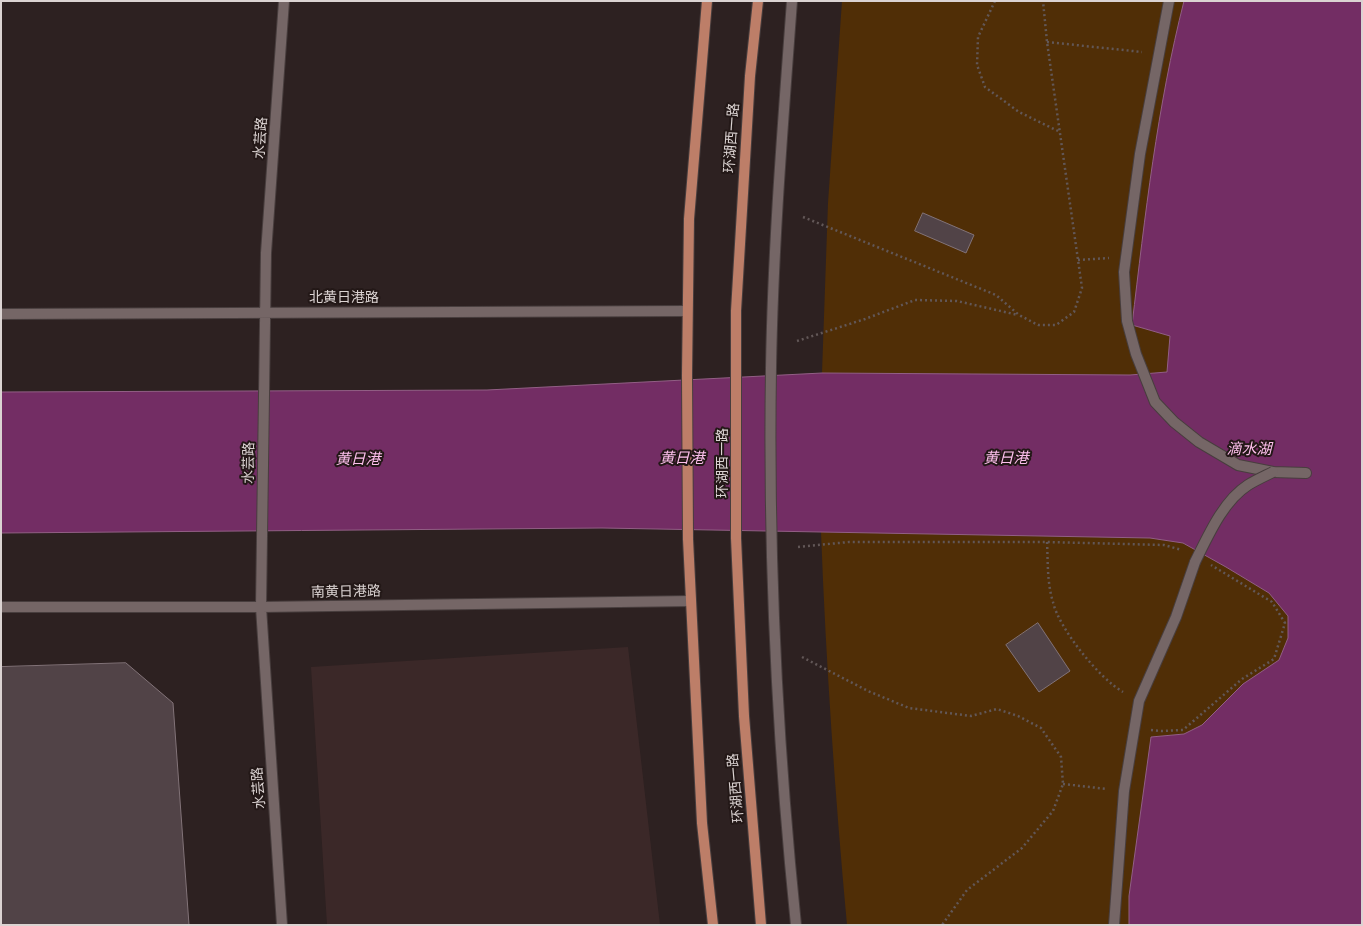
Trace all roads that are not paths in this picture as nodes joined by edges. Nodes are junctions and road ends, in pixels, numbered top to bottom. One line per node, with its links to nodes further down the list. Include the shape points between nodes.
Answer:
1 (284, 1): 7 (street, 水芸路, via 266,253)
2 (707, 1): 6 (main road, via 689,219)
3 (758, 1): 16 (main road, 环湖西一路, via 750,76 736,311 736,538 744,716)
4 (792, 1): 17 (street, via 778,180 771,368 771,541 776,684)
5 (1169, 1): 9 (street, via 1140,154 1126,256 1124,272 1127,321 1141,368 1155,402 1174,422 1199,442 1238,464)
6 (687, 311): 7 (street, 北黄日港路); 11 (main road, via 688,539)
7 (266, 313): 8 (street, 北黄日港路); 13 (street, 水芸路)
8 (1, 314)
9 (1273, 472): 10 (street); 18 (street, bridge, via 1247,485 1224,508 1195,562 1176,616 1139,701 1124,791)
10 (1306, 473)
11 (691, 601): 13 (street, 南黄日港路); 15 (main road, via 702,823)
12 (1, 607): 13 (street, 南黄日港路)
13 (261, 607): 14 (street, 水芸路)
14 (282, 925)
15 (713, 925)
16 (761, 925)
17 (796, 925)
18 (1114, 925)

